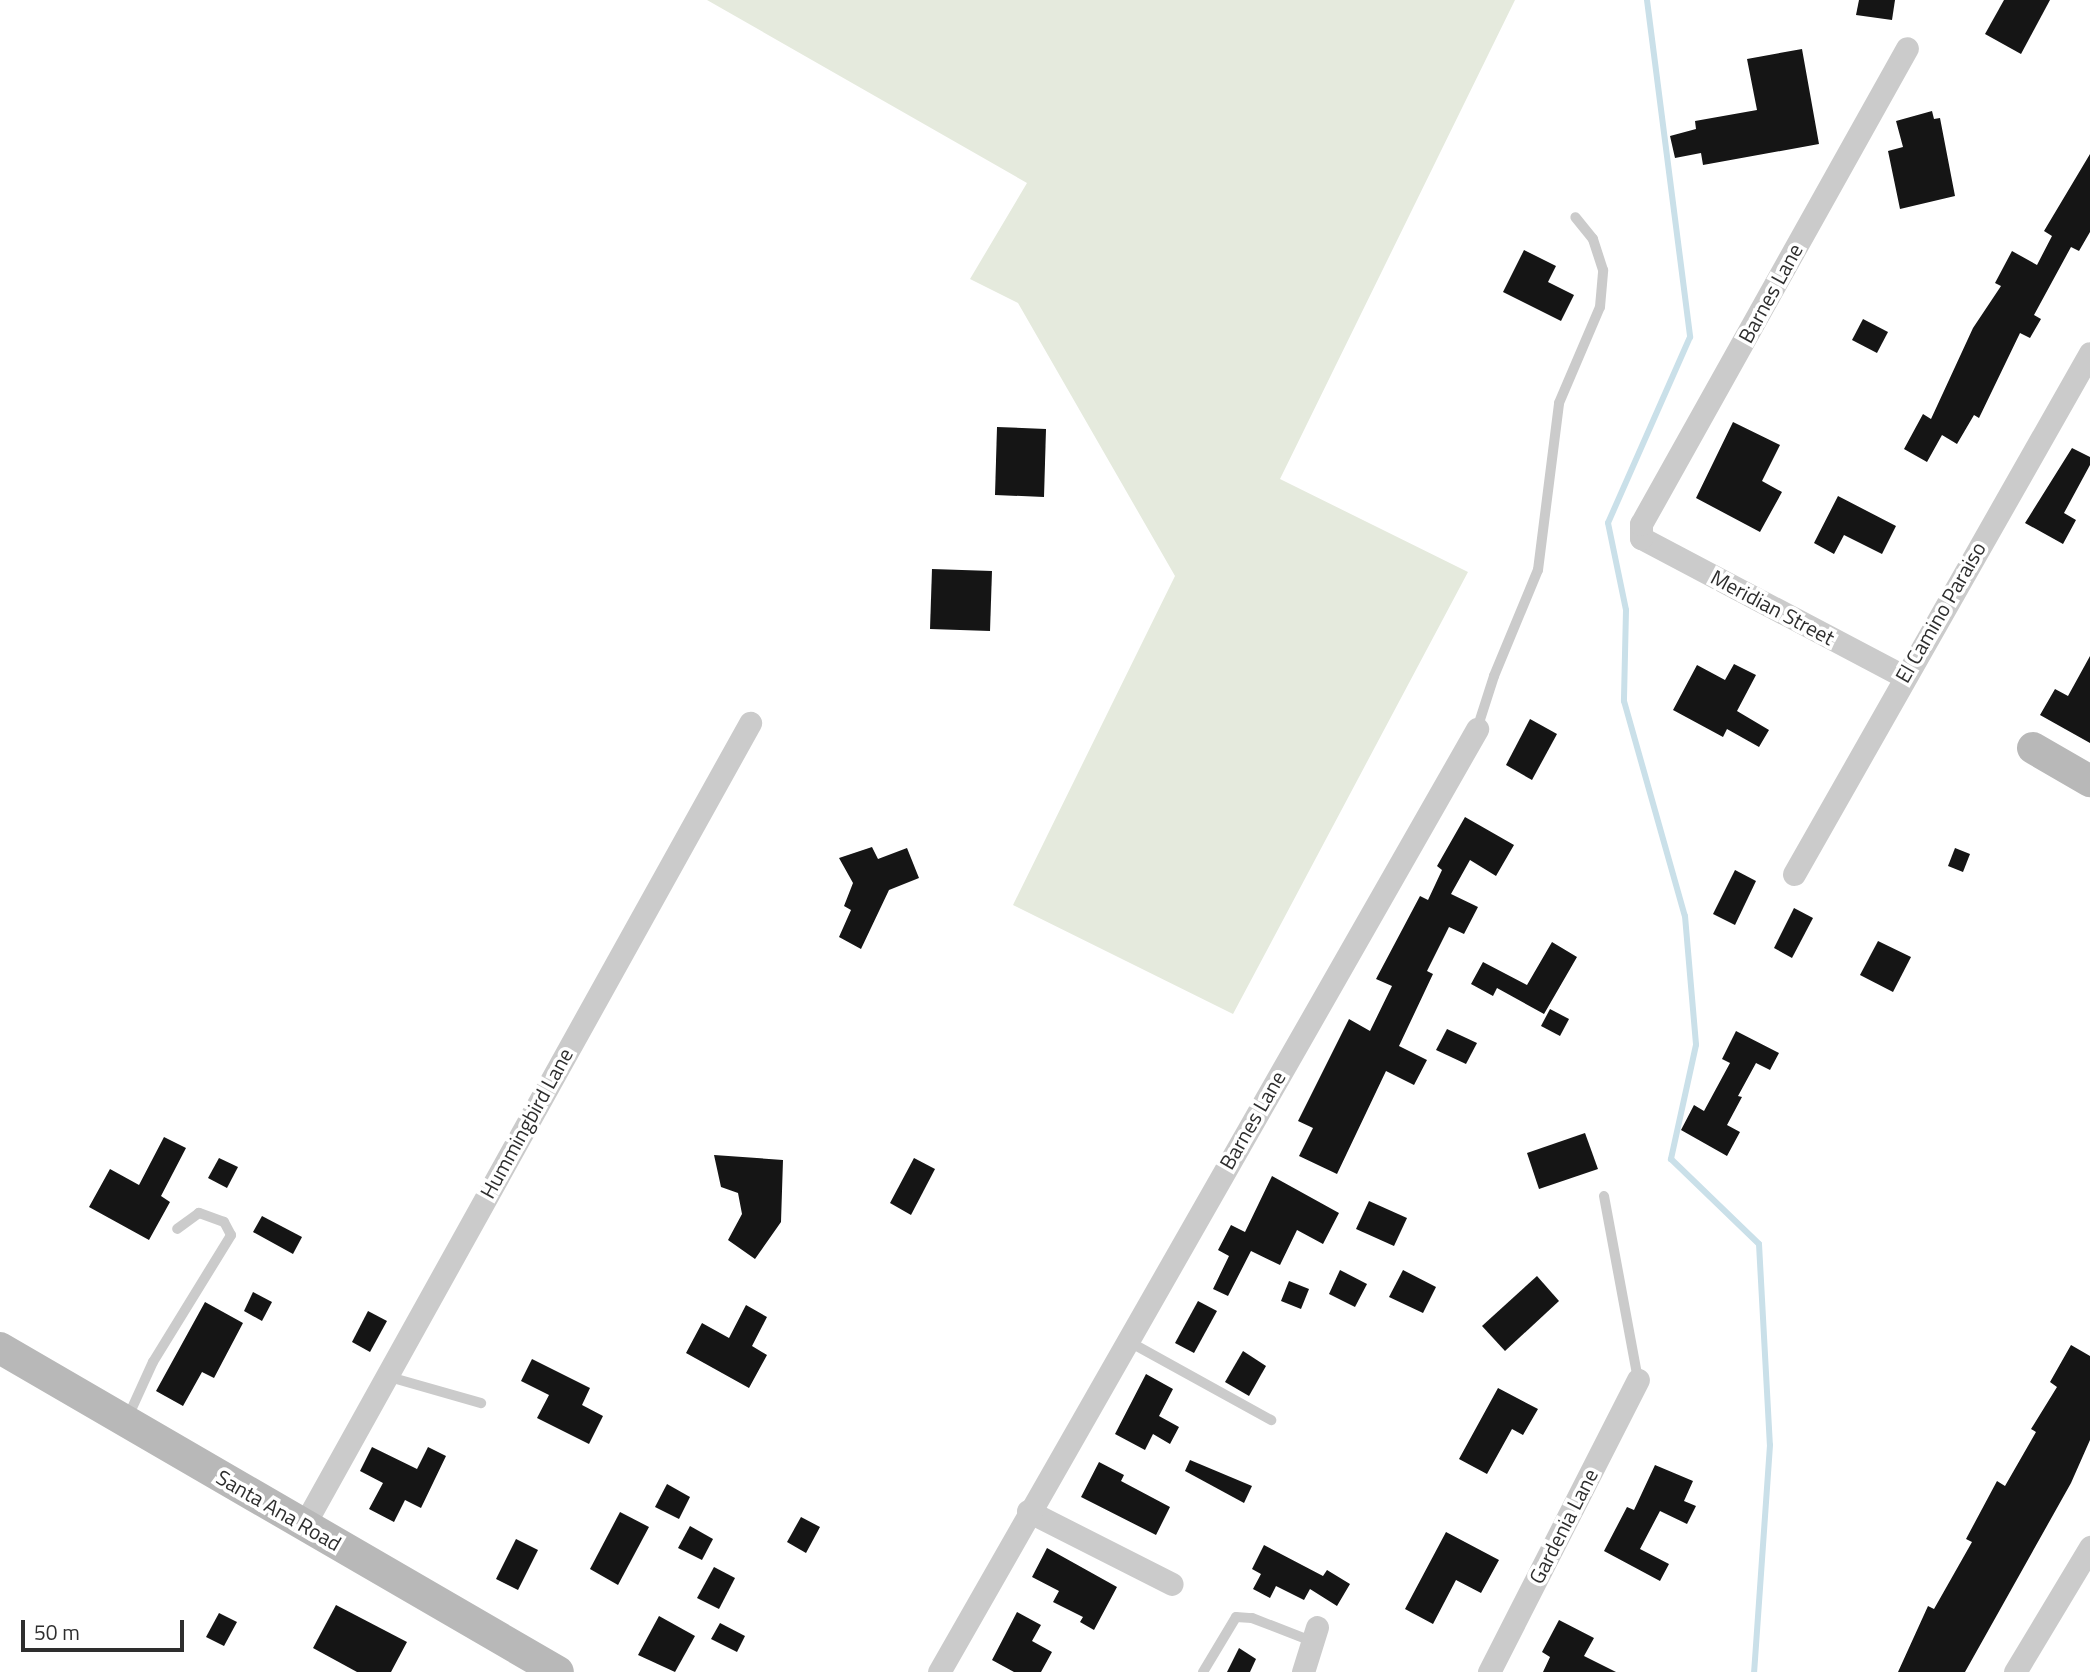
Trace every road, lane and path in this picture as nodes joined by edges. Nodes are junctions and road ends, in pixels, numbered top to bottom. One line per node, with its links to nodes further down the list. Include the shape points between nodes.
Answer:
1 (1906, 48): 4 (street, Barnes Lane, via 1641,524)
2 (1575, 217): 7 (lane, via 1593,239 1603,270 1600,307 1559,403 1538,570)
3 (2090, 353): 5 (street, El Camino Paraiso)
4 (1644, 538): 5 (street, Meridian Street)
5 (1903, 676): 10 (street, El Camino Paraiso)
6 (750, 723): 15 (street, Hummingbird Lane)
7 (1477, 729): 13 (street, Barnes Lane)
8 (2033, 748): 9 (street)
9 (2090, 781)
10 (1794, 874)
11 (1604, 1196): 16 (lane)
12 (177, 1229): 19 (lane, via 199,1213 224,1222 231,1235 147,1371)
13 (1126, 1340): 18 (lane); 20 (street, Barnes Lane)
14 (0, 1348): 19 (street, Santa Ana Road)
15 (386, 1376): 17 (lane); 21 (street, Hummingbird Lane)
16 (1638, 1380): 29 (street, Gardenia Lane)
17 (481, 1403)
18 (1271, 1420)
19 (126, 1421): 21 (street, Santa Ana Road)
20 (1028, 1511): 23 (street); 26 (street, Barnes Lane)
21 (304, 1525): 25 (street, Santa Ana Road)
22 (2090, 1547): 30 (street)
23 (1172, 1584)
24 (1315, 1635): 27 (lane, via 1236,1617); 28 (street)
25 (558, 1672)
26 (939, 1672)
27 (1203, 1672)
28 (1303, 1672)
29 (1489, 1672)
30 (2015, 1672)

